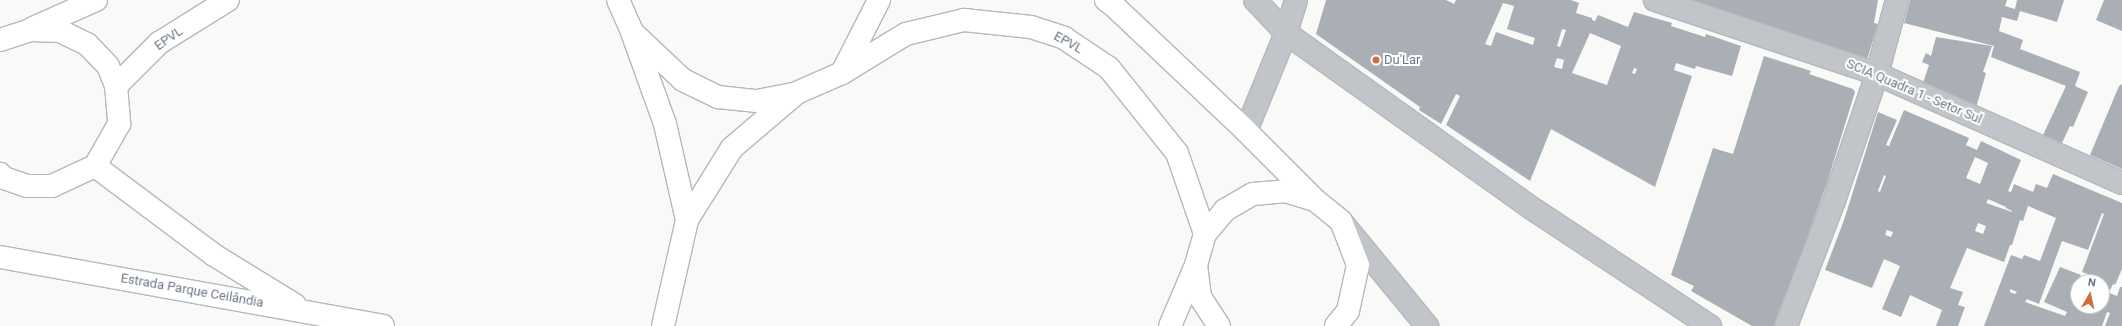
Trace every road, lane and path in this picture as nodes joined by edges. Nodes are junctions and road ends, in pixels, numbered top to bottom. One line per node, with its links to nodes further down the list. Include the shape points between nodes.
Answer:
1 (96, 0): 10 (main road)
2 (228, 0): 16 (main road, EPVL, via 159,43)
3 (618, 0): 11 (main road)
4 (879, 0): 14 (main road)
5 (1106, 0): 18 (main road)
6 (1255, 0): 12 (street)
7 (1296, 0): 12 (street)
8 (1655, 0): 15 (street, SCIA Quadra 1 - Setor Sul)
9 (1897, 0): 15 (street)
10 (30, 30): 13 (main road); 16 (main road, via 60,31 87,44 108,66)
11 (632, 32): 17 (main road, via 683,80 718,97 757,101); 23 (main road, via 665,124)
12 (1286, 33): 18 (street); 35 (street, via 1536,211)
13 (0, 40)
14 (842, 73): 17 (main road, EPVL); 25 (main road, EPVL, via 906,34 964,20 1031,27 1064,38 1109,68 1177,153)
15 (1877, 74): 21 (street, SCIA Quadra 1 - Setor Sul); 36 (street, via 1834,201)
16 (116, 86): 19 (main road, via 119,124)
17 (794, 94): 23 (main road, via 732,148)
18 (1246, 131): 22 (main road)
19 (95, 166): 20 (main road, via 52,186 27,186 4,178); 28 (main road, via 214,255)
20 (0, 174)
21 (2122, 183)
22 (1316, 200): 24 (main road); 25 (main road, via 1285,190 1253,194 1225,210)
23 (687, 220): 30 (main road)
24 (1341, 221): 33 (main road, via 1358,264 1348,310); 34 (street)
25 (1205, 234): 27 (main road)
26 (0, 257): 28 (main road, Estrada Parque Ceilândia)
27 (1196, 265): 31 (main road); 32 (main road, via 1200,297)
28 (307, 312): 29 (main road, Estrada Parque Ceilândia)
29 (383, 326)
30 (664, 326)
31 (1170, 326)
32 (1219, 326)
33 (1336, 326)
34 (1427, 326)
35 (1710, 326)
36 (1786, 326)

